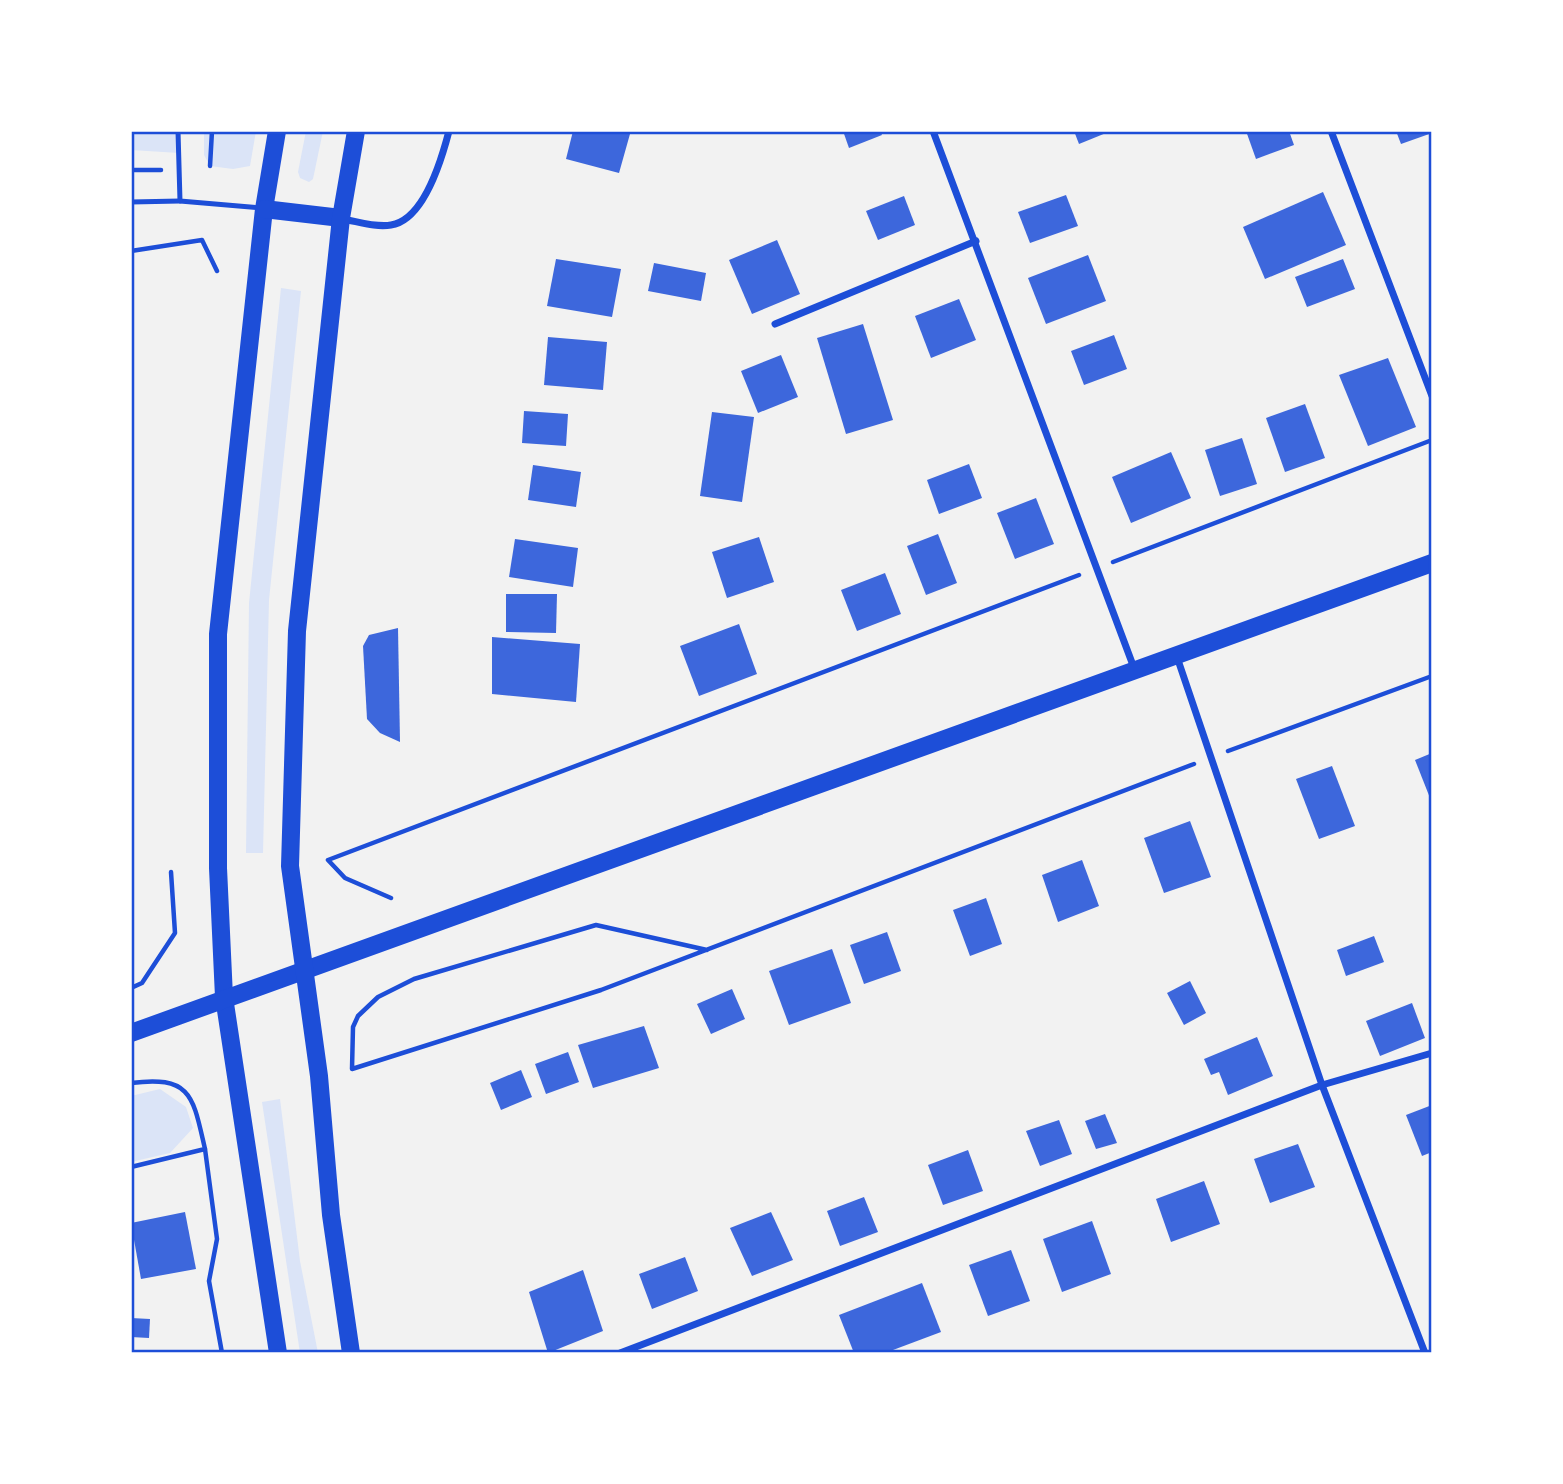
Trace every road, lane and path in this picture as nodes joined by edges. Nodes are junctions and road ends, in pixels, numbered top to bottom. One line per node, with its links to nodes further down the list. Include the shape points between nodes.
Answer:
1 (178, 131): 11 (lane)
2 (212, 131): 9 (path)
3 (277, 131): 13 (main road)
4 (356, 131): 14 (main road)
5 (449, 131): 14 (street, via 440,165 404,220 391,225)
6 (933, 131): 15 (street)
7 (1331, 131): 19 (street)
8 (161, 157): 10 (path, via 162,170)
9 (210, 166)
10 (131, 170)
11 (180, 201): 12 (lane); 13 (lane)
12 (131, 202)
13 (264, 209): 14 (main road); 32 (main road, via 218,634 218,868)
14 (341, 218): 30 (main road, via 297,631 290,866)
15 (976, 241): 18 (street); 22 (street)
16 (131, 251): 17 (path, via 202,240)
17 (217, 271)
18 (775, 324)
19 (1432, 396)
20 (1432, 440): 22 (path)
21 (1432, 563): 23 (main road)
22 (1098, 568): 24 (street); 28 (path, via 328,860 345,878)
23 (1177, 657): 24 (main road); 26 (street)
24 (1135, 672): 30 (main road)
25 (1432, 676): 26 (path)
26 (1211, 758): 29 (path); 36 (street)
27 (171, 872): 31 (path, via 175,933 142,983)
28 (391, 898)
29 (707, 950): 29 (path, via 601,990 352,1069 353,1027 358,1016 378,997 414,979 596,925)
30 (305, 971): 32 (main road); 41 (main road)
31 (131, 988)
32 (224, 997): 33 (main road); 40 (main road)
33 (131, 1033)
34 (1432, 1053): 36 (street)
35 (131, 1083): 37 (path, via 160,1080 182,1088 194,1104)
36 (1322, 1085): 42 (street); 43 (street)
37 (205, 1149): 38 (path); 39 (path, via 217,1239 209,1281)
38 (131, 1167)
39 (222, 1353)
40 (278, 1353)
41 (351, 1353)
42 (620, 1353)
43 (1425, 1353)

